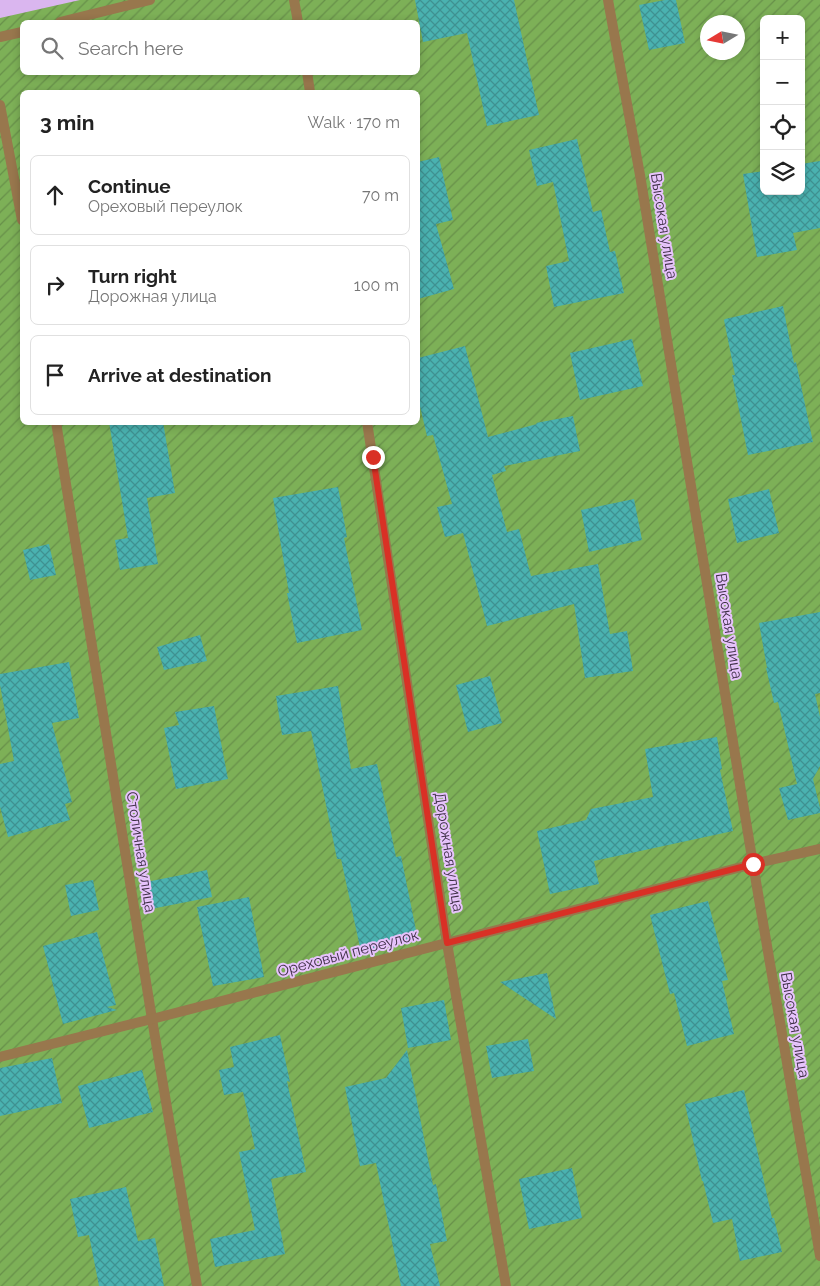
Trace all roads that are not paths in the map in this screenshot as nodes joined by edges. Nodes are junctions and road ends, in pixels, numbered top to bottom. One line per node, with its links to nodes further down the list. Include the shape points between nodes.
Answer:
1 (150, 0): 4 (street)
2 (294, 0): 5 (street)
3 (608, 0): 15 (street, Высокая улица, via 640,175)
4 (68, 20)
5 (298, 20)
6 (20, 32): 7 (street)
7 (0, 37)
8 (307, 75): 9 (street)
9 (310, 90)
10 (0, 105): 11 (street)
11 (20, 210)
12 (56, 425): 17 (street, Столичная улица)
13 (367, 425): 16 (street, Дорожная улица)
14 (820, 849): 15 (street, Ореховый переулок)
15 (753, 864): 16 (street, Ореховый переулок); 19 (street, Высокая улица)
16 (447, 943): 17 (street, Ореховый переулок); 21 (street, Дорожная улица)
17 (152, 1019): 18 (street, Ореховый переулок); 20 (street, Столичная улица)
18 (0, 1057)
19 (820, 1256)
20 (197, 1286)
21 (506, 1286)

